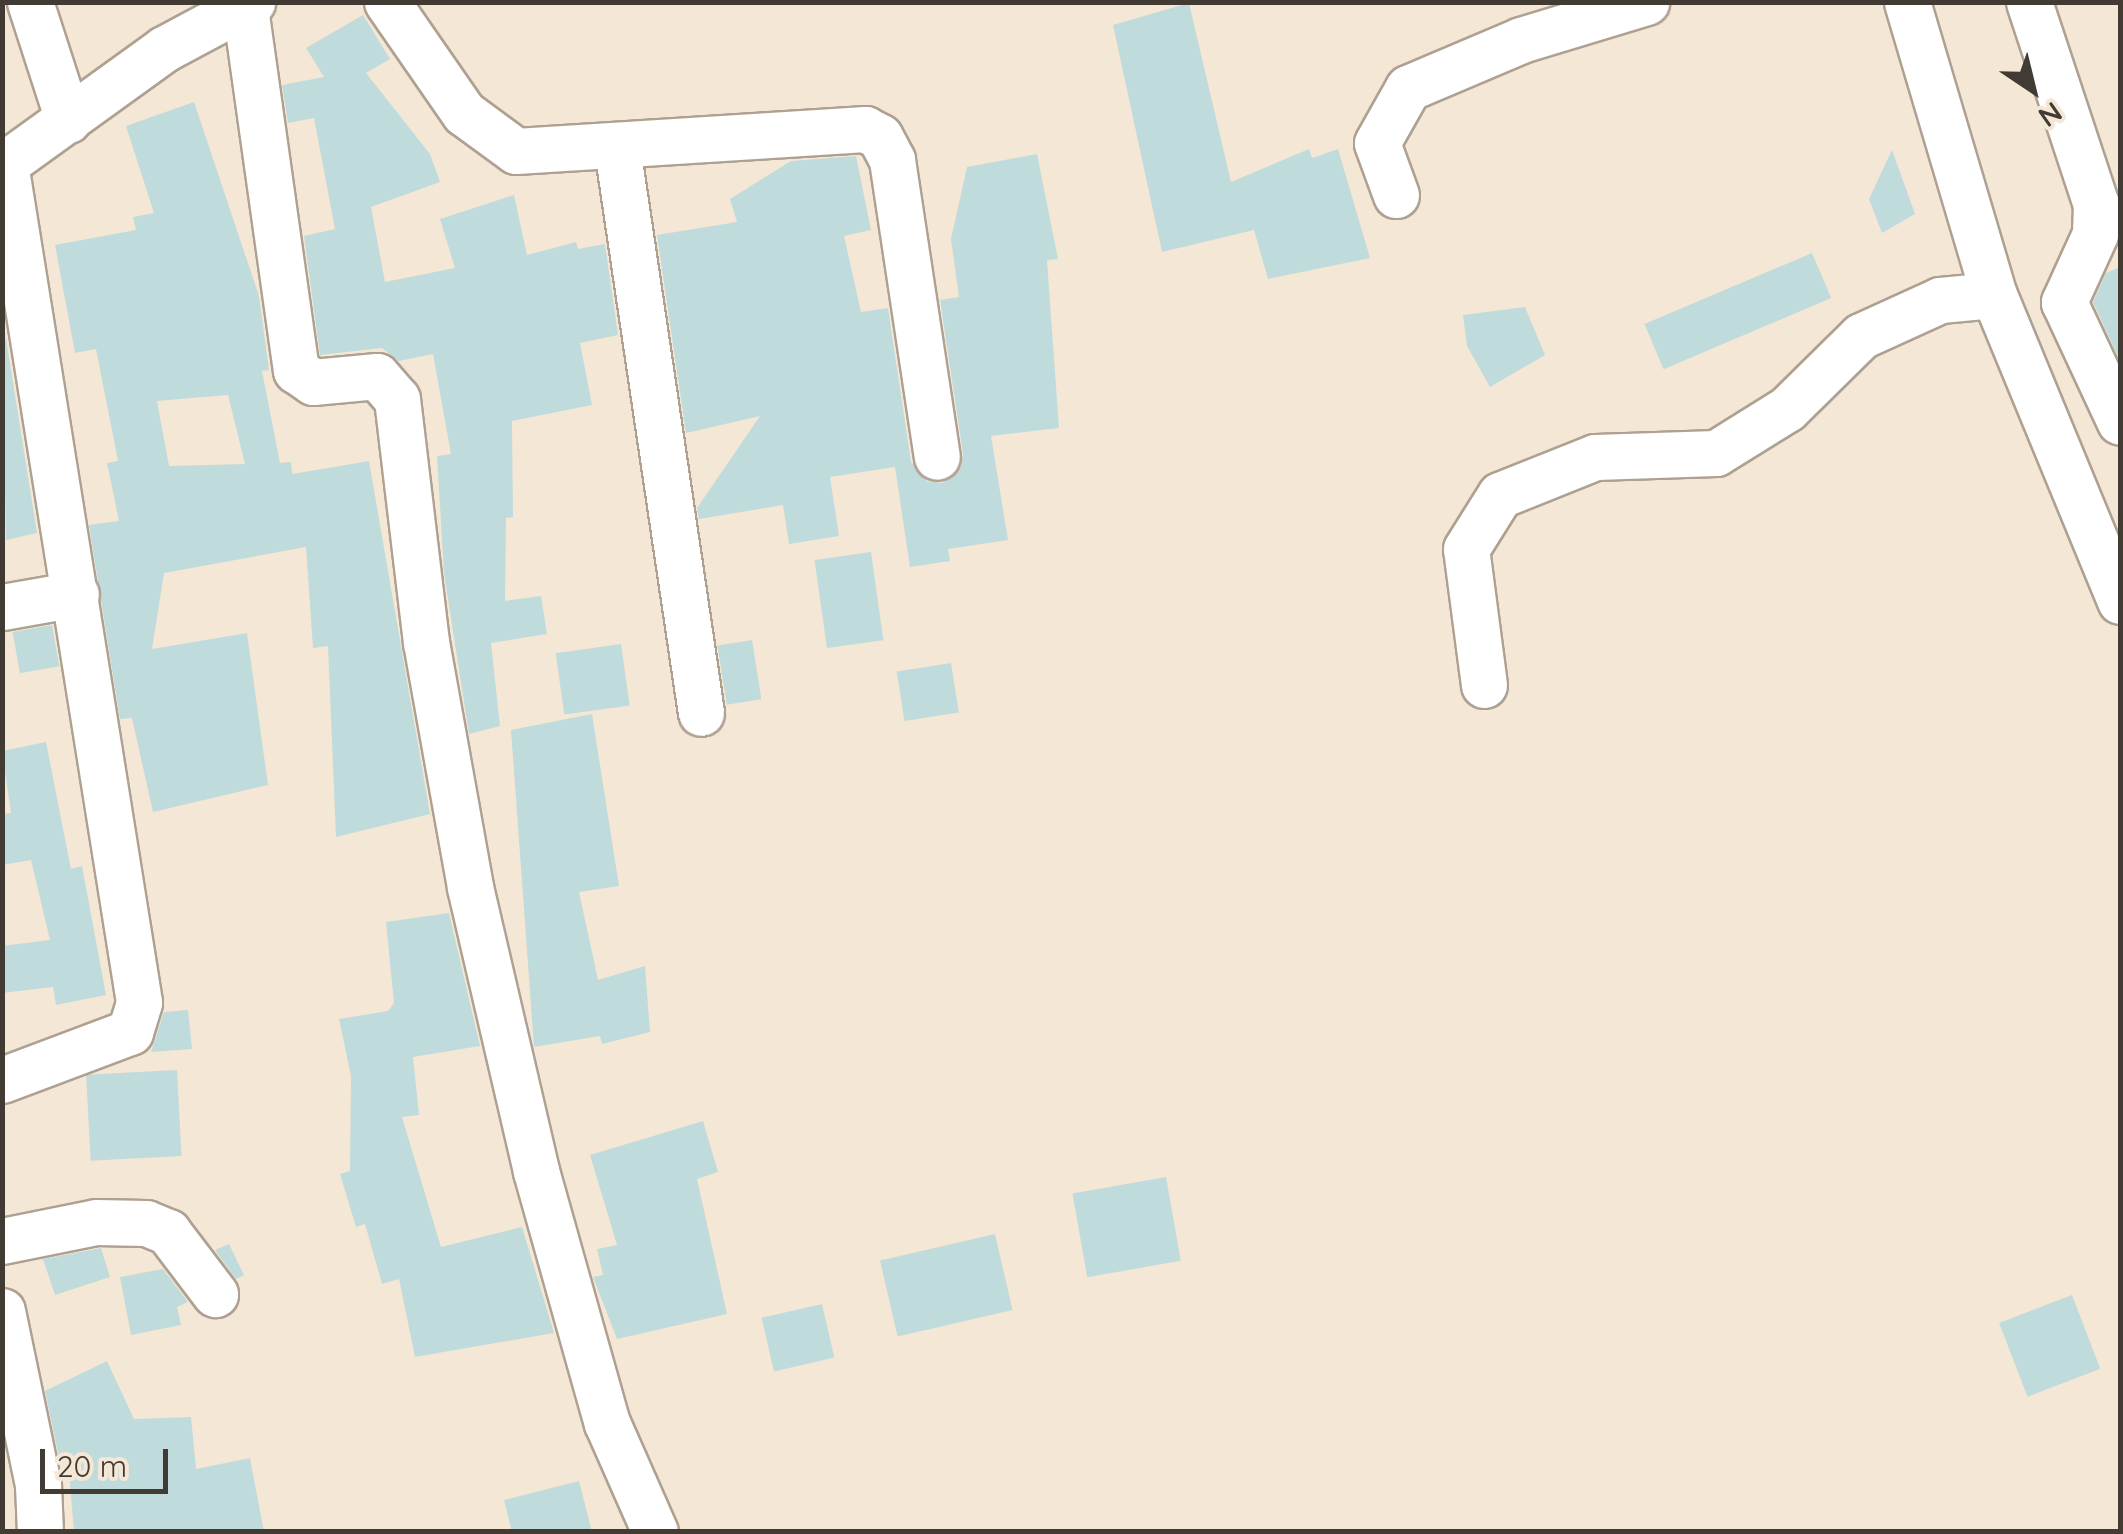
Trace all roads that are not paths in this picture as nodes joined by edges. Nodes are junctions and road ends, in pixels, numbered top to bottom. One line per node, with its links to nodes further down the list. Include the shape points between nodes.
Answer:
1 (30, 2): 7 (street)
2 (387, 2): 8 (street, via 464,113 495,140 532,153)
3 (1646, 2): 10 (street, via 1522,40 1408,88 1377,142)
4 (1907, 2): 11 (street)
5 (2029, 2): 12 (street, via 2096,204 2095,234 2063,297)
6 (249, 5): 7 (street, via 164,50); 24 (street, via 296,370 313,382 378,376 397,399 426,642 470,887 536,1171 602,1405)
7 (68, 120): 9 (street)
8 (618, 148): 13 (street, via 866,129 880,137 892,160); 18 (street)
9 (4, 165): 14 (street)
10 (1396, 195)
11 (1994, 295): 15 (street); 17 (street, via 1940,300 1861,336 1787,409 1716,453 1596,457 1500,495 1466,549)
12 (2120, 422)
13 (937, 457)
14 (76, 594): 16 (street); 19 (street, via 139,1002 136,1025 120,1037 27,1065)
15 (2120, 601)
16 (2, 608)
17 (1484, 684)
18 (701, 713)
19 (2, 1080)
20 (2, 1241): 21 (street, via 96,1222 146,1223 186,1250)
21 (215, 1294)
22 (2, 1312): 23 (street, via 38,1485)
23 (40, 1532)
24 (655, 1532)

